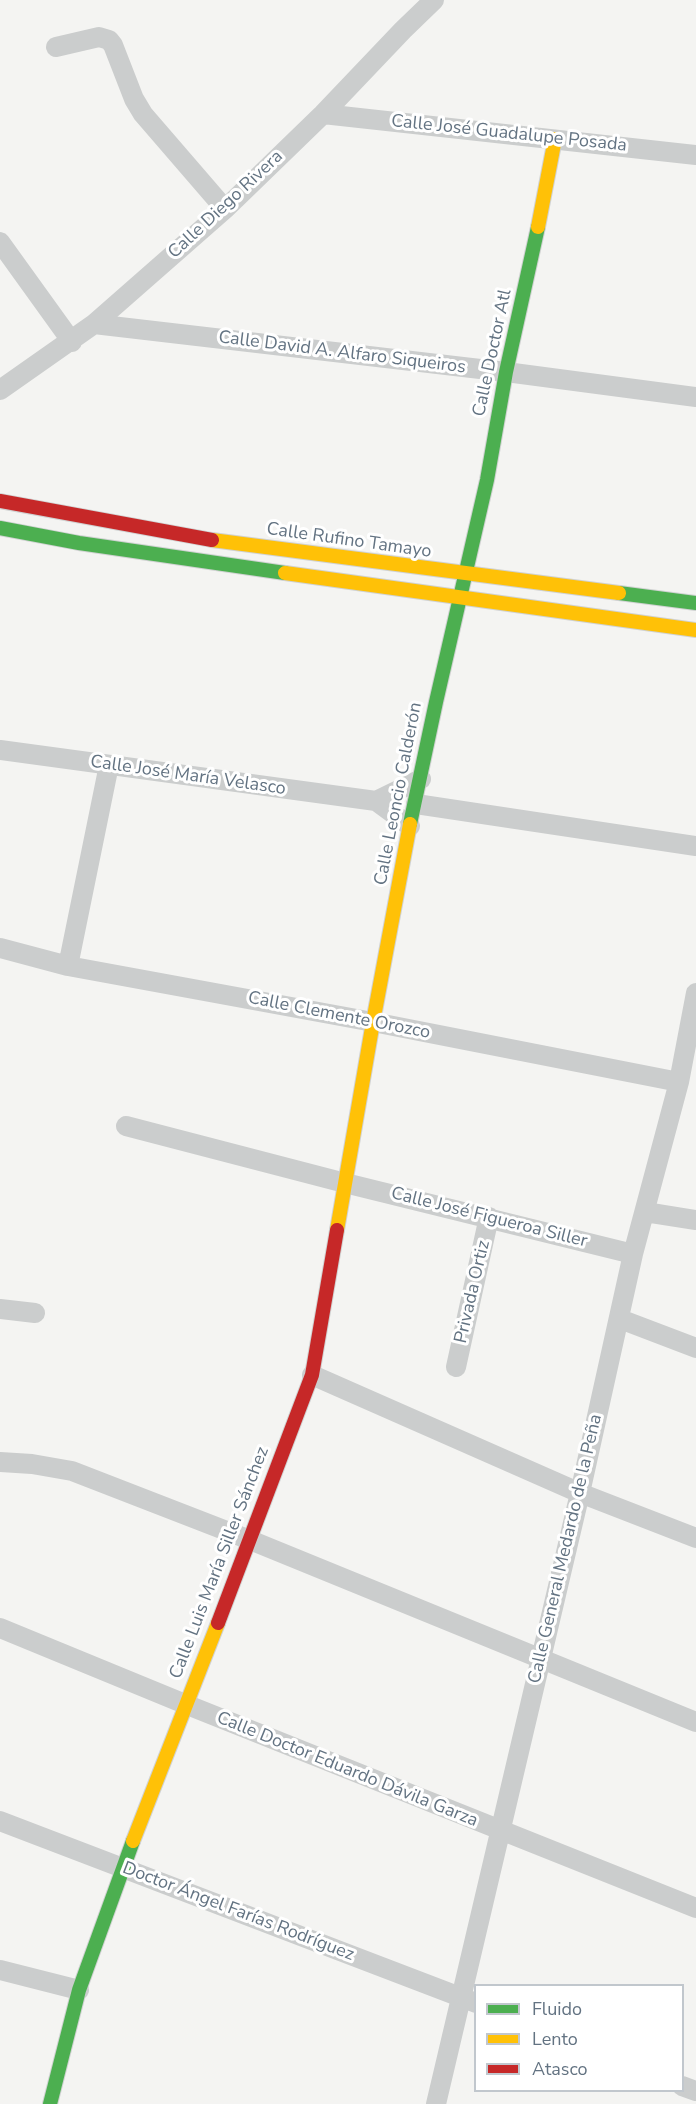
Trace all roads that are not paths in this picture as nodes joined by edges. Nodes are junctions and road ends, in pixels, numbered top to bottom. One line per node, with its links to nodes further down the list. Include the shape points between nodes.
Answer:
1 (434, 0): 3 (street, Calle Diego Rivera)
2 (56, 47): 6 (street, via 99,37 110,40 143,114)
3 (323, 114): 4 (street, Calle José Guadalupe Posada); 6 (street, Calle Diego Rivera)
4 (555, 139): 5 (street, Calle José Guadalupe Posada); 10 (street, Calle Doctor Atl)
5 (696, 155)
6 (225, 209): 8 (street, Calle Diego Rivera)
7 (0, 242): 9 (street)
8 (94, 324): 9 (street, Calle Diego Rivera); 10 (street, Calle David A. Alfaro Siqueiros)
9 (72, 342): 11 (street, Calle Diego Rivera)
10 (506, 372): 12 (street, Calle David A. Alfaro Siqueiros); 15 (street, Calle Doctor Atl)
11 (0, 390)
12 (696, 397)
13 (0, 501): 15 (street, Calle Rufino Tamayo, via 220,541)
14 (0, 528): 16 (street)
15 (465, 574): 16 (street, Calle Leoncio Calderón); 17 (street, Calle Rufino Tamayo)
16 (459, 598): 18 (street); 21 (street, Calle Leoncio Calderón)
17 (696, 603)
18 (696, 630)
19 (0, 750): 20 (street, Calle José María Velasco)
20 (109, 765): 22 (street, Calle José María Velasco); 27 (street)
21 (421, 779): 22 (street); 23 (street, Calle Leoncio Calderón)
22 (376, 801): 24 (street, Calle José María Velasco)
23 (416, 804): 24 (street, Calle Leoncio Calderón); 25 (street)
24 (410, 826): 29 (street, Calle Leoncio Calderón)
25 (696, 846)
26 (0, 948): 27 (street, Calle Clemente Orozco)
27 (68, 966): 29 (street, Calle Clemente Orozco)
28 (696, 993): 30 (street, Calle General Medardo de la Peña)
29 (373, 1022): 30 (street, Calle Clemente Orozco); 32 (street, Calle Luis María Siller Sánchez)
30 (679, 1082): 33 (street, Calle General Medardo de la Peña)
31 (126, 1126): 32 (street, Calle José Figueroa Siller)
32 (345, 1183): 34 (street, Calle José Figueroa Siller); 42 (street, Calle Luis María Siller Sánchez)
33 (645, 1212): 35 (street); 36 (street, Calle General Medardo de la Peña)
34 (489, 1217): 36 (street, Calle José Figueroa Siller); 41 (street, Privada Ortiz)
35 (696, 1220)
36 (633, 1254): 39 (street, Calle General Medardo de la Peña)
37 (0, 1309): 38 (street)
38 (35, 1313)
39 (620, 1319): 40 (street); 44 (street, Calle General Medardo de la Peña)
40 (696, 1348)
41 (456, 1367)
42 (312, 1375): 44 (street); 46 (street, Calle Luis María Siller Sánchez)
43 (0, 1462): 46 (street, via 72,1470)
44 (580, 1493): 45 (street); 48 (street, Calle General Medardo de la Peña)
45 (696, 1538)
46 (250, 1540): 48 (street); 49 (street, Calle Luis María Siller Sánchez)
47 (0, 1628): 49 (street, Calle Doctor Eduardo Dávila Garza)
48 (540, 1660): 50 (street); 52 (street, Calle General Medardo de la Peña)
49 (185, 1704): 52 (street, Calle Doctor Eduardo Dávila Garza); 53 (street, Calle Luis María Siller Sánchez)
50 (696, 1722)
51 (0, 1821): 53 (street, Doctor Ángel Farías Rodríguez)
52 (500, 1831): 54 (street, Calle Doctor Eduardo Dávila Garza); 57 (street, Calle General Medardo de la Peña)
53 (122, 1869): 56 (street, Calle Luis María Siller Sánchez); 57 (street, Doctor Ángel Farías Rodríguez)
54 (696, 1908)
55 (0, 1970): 56 (street)
56 (79, 1990): 58 (street, Calle Luis María Siller Sánchez)
57 (468, 2000): 59 (street, Calle General Medardo de la Peña)
58 (50, 2104)
59 (436, 2104)

